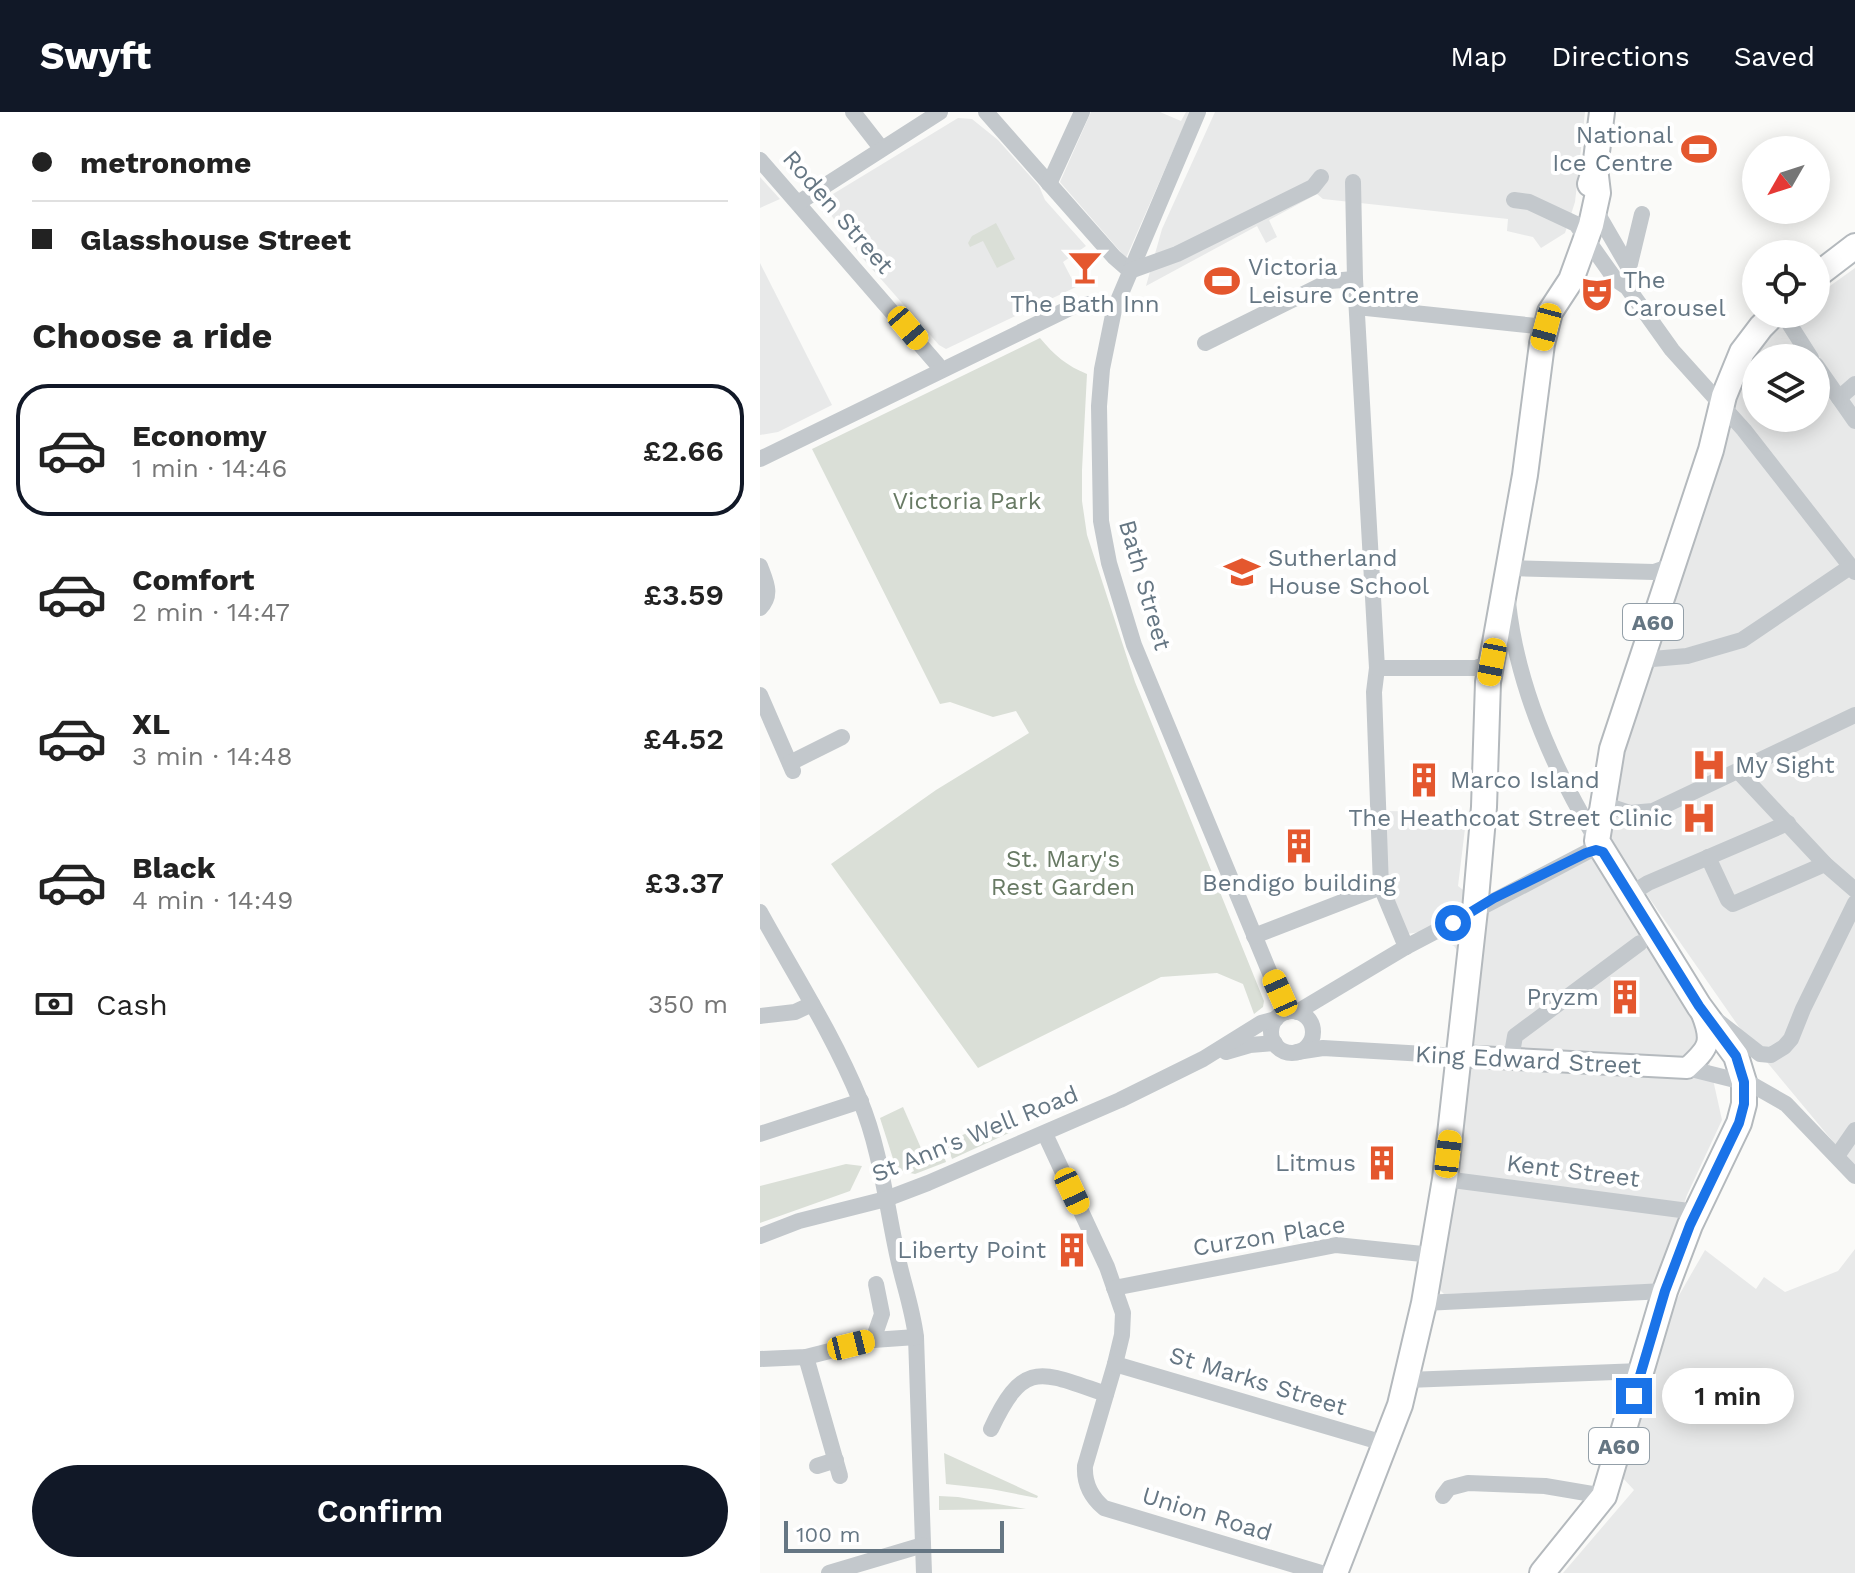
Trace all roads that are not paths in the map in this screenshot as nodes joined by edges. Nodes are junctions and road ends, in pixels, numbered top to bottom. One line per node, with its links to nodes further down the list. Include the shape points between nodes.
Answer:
1 (853, 112): 7 (street)
2 (940, 112): 7 (street)
3 (986, 112): 11 (street)
4 (1082, 112): 11 (street)
5 (1198, 112): 19 (street, Bath Street)
6 (1603, 113): 15 (highway)
7 (881, 148): 13 (street)
8 (760, 160): 13 (street, Roden Street)
9 (1321, 177): 19 (street, via 1313,187 1177,254)
10 (1353, 182): 20 (street)
11 (1049, 184): 19 (street)
12 (1514, 200): 15 (street)
13 (798, 203): 27 (street, Roden Street)
14 (1642, 214): 18 (street)
15 (1586, 225): 18 (street); 21 (street, via 1615,279); 24 (highway, via 1556,278)
16 (1855, 246): 17 (highway)
17 (1830, 265)
18 (1629, 268): 21 (street)
19 (1130, 271): 23 (street, Bath Street)
20 (1355, 272): 22 (street); 26 (street)
21 (1627, 287): 31 (street)
22 (1357, 307): 24 (street); 41 (street)
23 (1114, 310): 27 (street, via 1074,306); 57 (street, Bath Street, via 1102,369 1098,429 1101,521 1109,563 1134,645)
24 (1550, 315): 37 (highway, via 1538,363)
25 (1760, 328): 31 (highway, A60, via 1742,352)
26 (1205, 343)
27 (939, 370): 33 (street)
28 (1855, 384): 30 (street)
29 (1830, 385): 30 (street)
30 (1839, 398): 32 (street)
31 (1722, 407): 35 (highway, A60); 36 (street)
32 (1855, 421)
33 (760, 459)
34 (760, 566): 38 (street, via 769,590)
35 (1671, 566): 37 (street, via 1654,572); 39 (highway, A60)
36 (1853, 569): 39 (street, via 1742,640 1687,656)
37 (1508, 576): 40 (highway); 48 (street, via 1510,620 1534,711 1567,791)
38 (760, 608)
39 (1641, 660): 46 (highway, A60, via 1612,749)
40 (1492, 662): 41 (street, via 1476,668); 55 (highway)
41 (1377, 668): 51 (street)
42 (760, 695): 44 (street, via 791,767)
43 (1855, 715): 45 (street)
44 (842, 737)
45 (1739, 772): 46 (street, via 1653,811 1630,813); 47 (street)
46 (1603, 804): 48 (highway, A60)
47 (1788, 823): 49 (street); 50 (street)
48 (1602, 848): 53 (highway, A60); 55 (street, St Ann's Well Road, via 1603,852 1589,851)
49 (1708, 857): 50 (street, via 1733,904); 53 (street)
50 (1825, 864): 52 (street)
51 (1381, 887): 57 (street); 60 (street)
52 (1855, 890)
53 (1629, 895): 62 (highway, A60)
54 (1855, 903): 62 (street, via 1791,1039 1777,1052 1760,1054)
55 (1475, 910): 60 (street, St Ann's Well Road); 67 (highway)
56 (760, 912): 59 (street)
57 (1254, 936): 63 (street, Bath Street)
58 (1640, 943): 69 (street, via 1515,1036)
59 (768, 944): 61 (street)
60 (1406, 947): 63 (street, St Ann's Well Road)
61 (812, 1004): 64 (street); 72 (street)
62 (1699, 1006): 70 (main road, via 1710,1037 1704,1052); 71 (highway, A60, via 1736,1056)
63 (1287, 1015): 65 (street, via 1272,1031); 66 (street, via 1309,1020 1313,1033); 68 (street, St Ann's Well Road, via 1261,1023)
64 (760, 1016)
65 (1275, 1043): 66 (street); 68 (street, St Ann's Well Road)
66 (1297, 1052): 67 (street, King Edward Street, via 1323,1048)
67 (1459, 1056): 69 (main road, King Edward Street); 80 (highway)
68 (1203, 1059): 77 (street, St Ann's Well Road)
69 (1511, 1059): 70 (main road, King Edward Street)
70 (1687, 1068): 71 (street)
71 (1744, 1082): 73 (highway, A60); 74 (street, via 1786,1104)
72 (861, 1101): 76 (street, via 819,1108); 81 (street)
73 (1741, 1114): 74 (street, via 1770,1103); 82 (highway, A60)
74 (1808, 1125): 78 (street)
75 (1855, 1130): 78 (street)
76 (760, 1134)
77 (1045, 1134): 81 (street, St Ann's Well Road); 86 (street)
78 (1837, 1156): 79 (street)
79 (1855, 1176)
80 (1445, 1179): 82 (street, Kent Street); 84 (highway)
81 (886, 1199): 83 (street, St Ann's Well Road); 89 (street)
82 (1696, 1212): 87 (highway, A60)
83 (760, 1236)
84 (1432, 1255): 86 (street, Curzon Place, via 1336,1245); 88 (highway)
85 (876, 1284): 90 (street, via 882,1314)
86 (1114, 1288): 93 (street, via 1123,1313)
87 (1665, 1291): 88 (street); 94 (highway, A60)
88 (1424, 1303): 95 (highway)
89 (916, 1337): 90 (street); 102 (street)
90 (873, 1340): 91 (street)
91 (806, 1357): 92 (street); 99 (street, via 838,1468)
92 (760, 1359)
93 (1115, 1364): 96 (street); 98 (street, St Marks Street)
94 (1641, 1371): 95 (street); 101 (highway, A60)
95 (1407, 1380): 98 (highway)
96 (1106, 1394): 97 (street, via 1050,1376 1027,1378 1010,1391); 105 (street, Union Road, via 1085,1466 1088,1488 1104,1508)
97 (991, 1429)
98 (1387, 1444): 106 (highway)
99 (817, 1466)
100 (1443, 1496): 101 (street, via 1449,1488 1468,1483 1545,1486)
101 (1604, 1496): 107 (highway, A60)
102 (923, 1545): 103 (street); 104 (street)
103 (829, 1573)
104 (924, 1573)
105 (1321, 1573)
106 (1335, 1573)
107 (1542, 1573)

